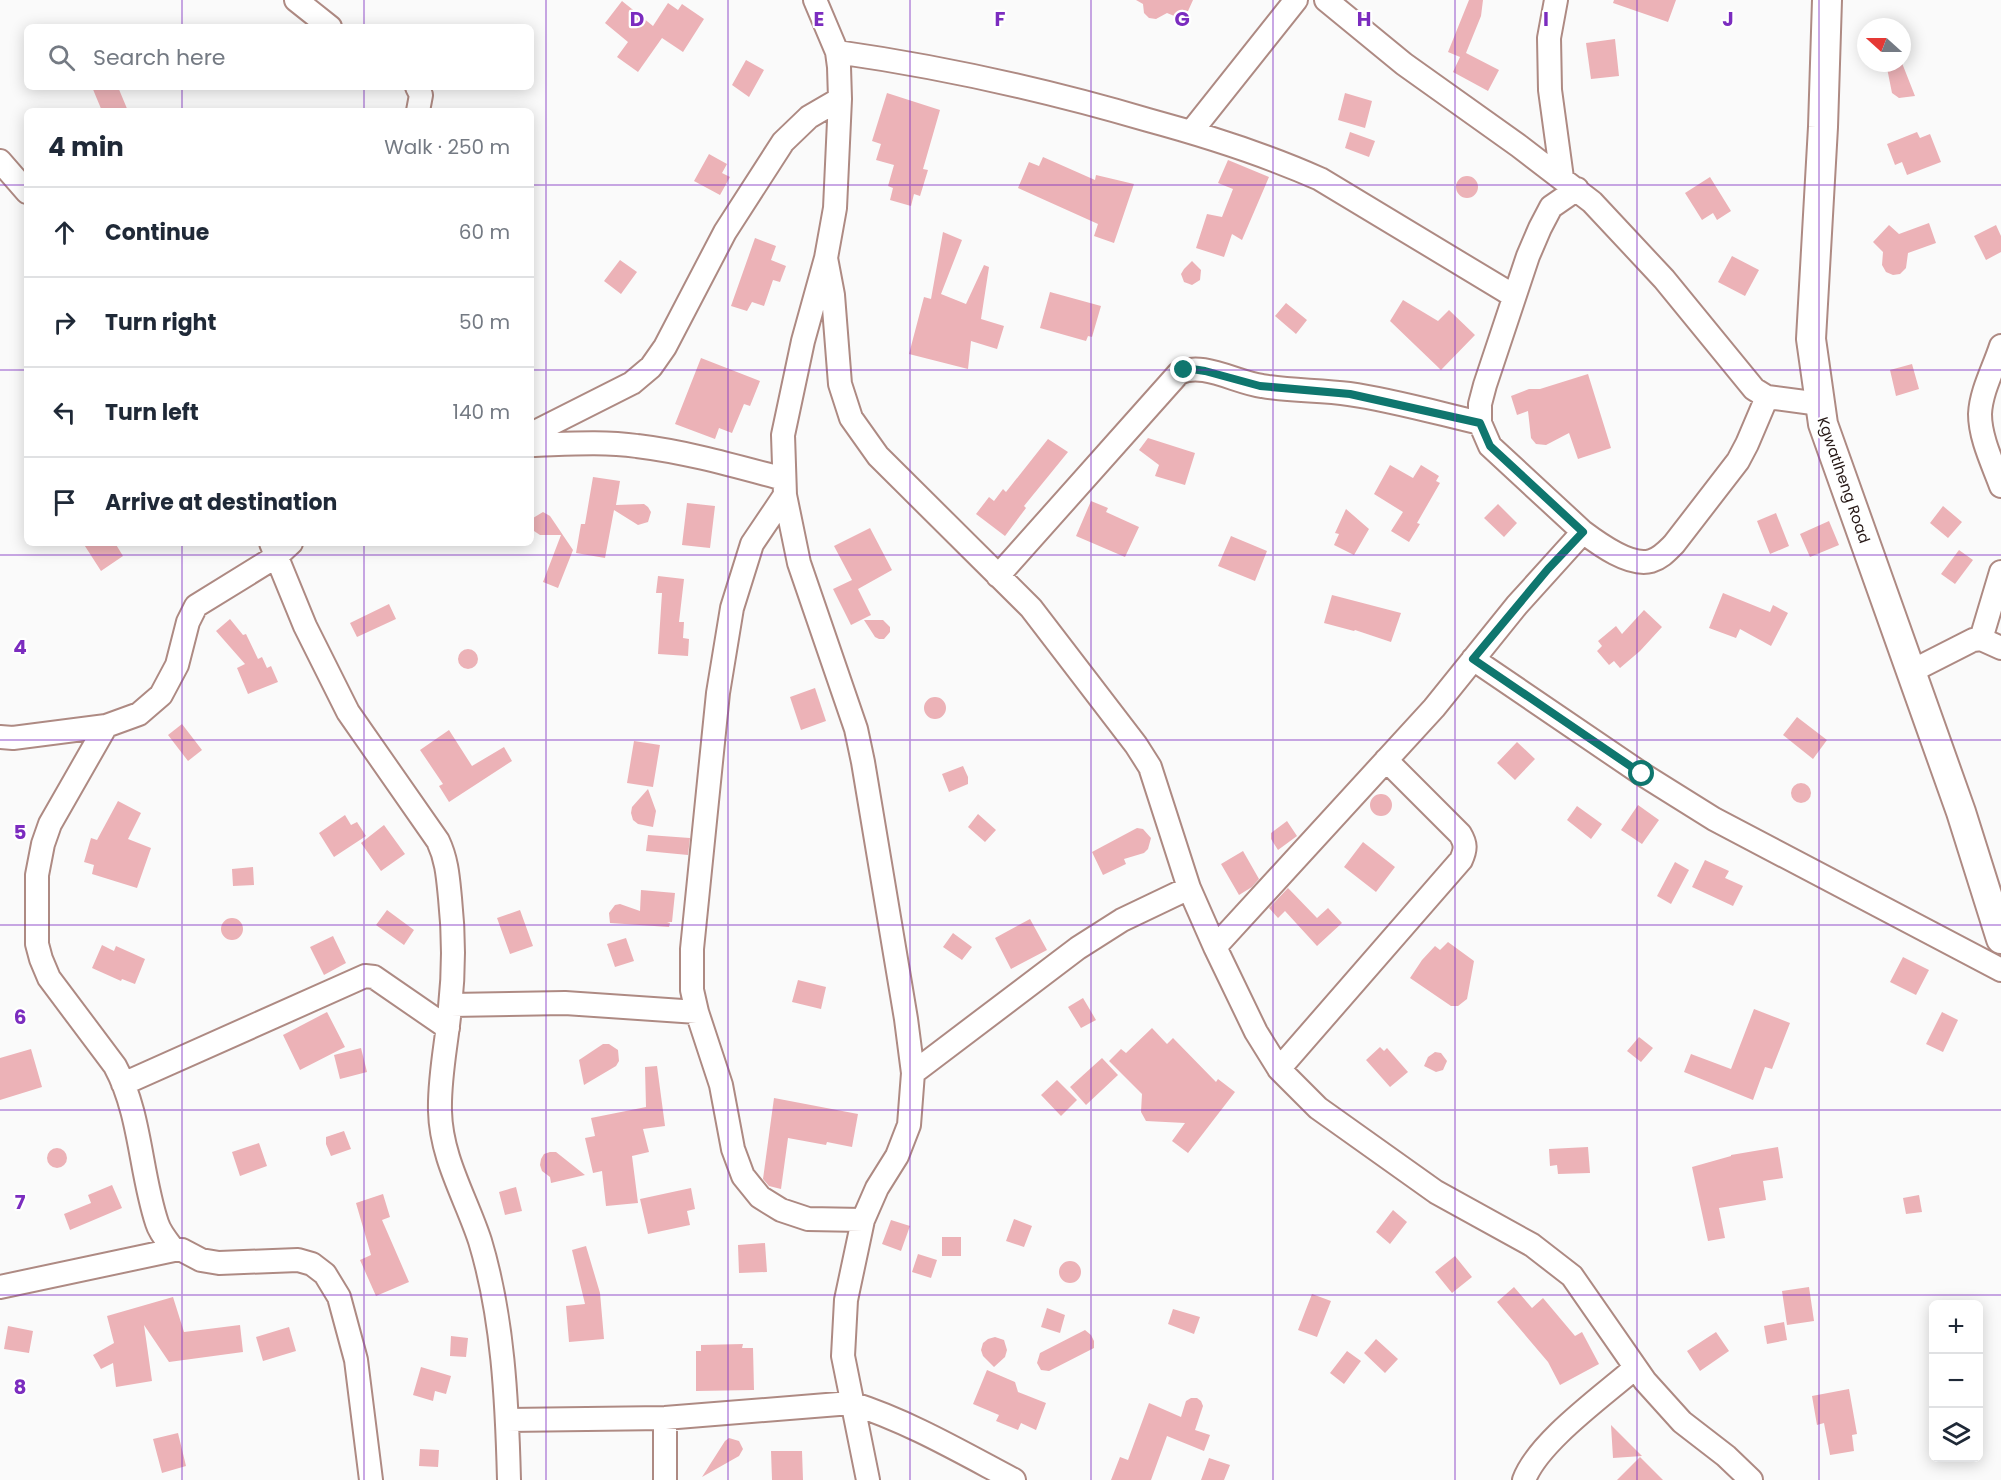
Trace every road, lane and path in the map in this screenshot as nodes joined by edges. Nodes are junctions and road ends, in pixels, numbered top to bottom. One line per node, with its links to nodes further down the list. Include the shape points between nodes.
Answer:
1 (296, 0): 7 (street)
2 (815, 0): 8 (street)
3 (1296, 0): 12 (street)
4 (1326, 0): 14 (street, via 1404,64)
5 (1556, 0): 14 (street, via 1549,38 1550,90)
6 (1827, 0): 20 (street, Kgwatlheng Road, via 1811,339)
7 (326, 24)
8 (837, 52): 10 (street); 12 (street, via 907,62 1083,101)
9 (418, 90): 11 (street)
10 (840, 99): 16 (street, via 834,208); 22 (street, via 809,117 783,142 724,232 651,367 632,383)
11 (419, 108)
12 (1191, 132): 17 (street, via 1320,179)
13 (0, 161): 15 (street)
14 (1569, 184): 17 (street, via 1551,207); 19 (street, via 1592,201 1664,279 1741,375)
15 (24, 189)
16 (826, 258): 25 (street, via 783,435); 29 (street, via 840,384 851,418 878,456)
17 (1514, 296): 21 (street, via 1485,385)
18 (2001, 346): 24 (street, via 1980,413 1985,443)
19 (1767, 397): 20 (street); 26 (street, via 1738,460 1663,555 1638,562 1604,548)
20 (1820, 404): 32 (street, Kgwatlheng Road, via 1823,424)
21 (1480, 423): 26 (street, via 1490,446); 29 (street, via 1350,394 1260,386 1205,371 1184,370)
22 (534, 432)
23 (534, 445): 25 (street, via 634,445 688,453)
24 (2001, 486)
25 (785, 487): 41 (street, via 752,544 741,577 718,693 692,949 692,990); 44 (street, via 799,563 856,729)
26 (1583, 532): 31 (street)
27 (279, 547): 33 (street, via 196,606 177,665 161,695 139,714); 40 (street, via 305,627 348,712 444,854 454,935)
28 (2001, 572): 30 (street)
29 (998, 576): 36 (street, via 1031,608 1150,767)
30 (1991, 643): 32 (street, via 1974,640)
31 (1473, 659): 35 (street); 39 (street, via 1714,819)
32 (1912, 671): 37 (street, Kgwatlheng Road)
33 (106, 726): 34 (street); 45 (street, via 50,824 43,844 37,875 38,944 49,978 115,1066)
34 (0, 737)
35 (1386, 760): 38 (street); 43 (street, via 1460,834 1466,843 1465,853)
36 (1189, 888): 38 (street); 44 (street, via 1122,920 1078,948)
37 (2001, 939)
38 (1215, 947): 43 (street, via 1256,1032)
39 (2001, 970)
40 (451, 1005): 41 (street, via 565,1003); 42 (street)
41 (697, 1012): 46 (street, via 721,1085 733,1149 743,1176 760,1197 808,1220)
42 (448, 1028): 45 (street, via 374,976 365,976); 52 (street, via 440,1082 443,1136 480,1242 496,1313)
43 (1279, 1069): 49 (street, via 1318,1108 1436,1192 1532,1245 1572,1276)
44 (913, 1073): 46 (street, via 909,1125)
45 (123, 1084): 47 (street, via 158,1225)
46 (863, 1220): 50 (street, via 846,1300 843,1356)
47 (174, 1250): 48 (street); 53 (street, via 219,1263 298,1260 325,1274 339,1297 356,1360)
48 (0, 1287)
49 (1635, 1368): 58 (street, via 1550,1442 1536,1457); 59 (street, via 1682,1422)
50 (851, 1403): 51 (street); 56 (street); 57 (street, via 927,1434)
51 (665, 1418): 52 (street); 55 (street)
52 (507, 1420): 54 (street)
53 (371, 1480)
54 (509, 1480)
55 (665, 1480)
56 (867, 1480)
57 (1014, 1480)
58 (1524, 1480)
59 (1751, 1480)

